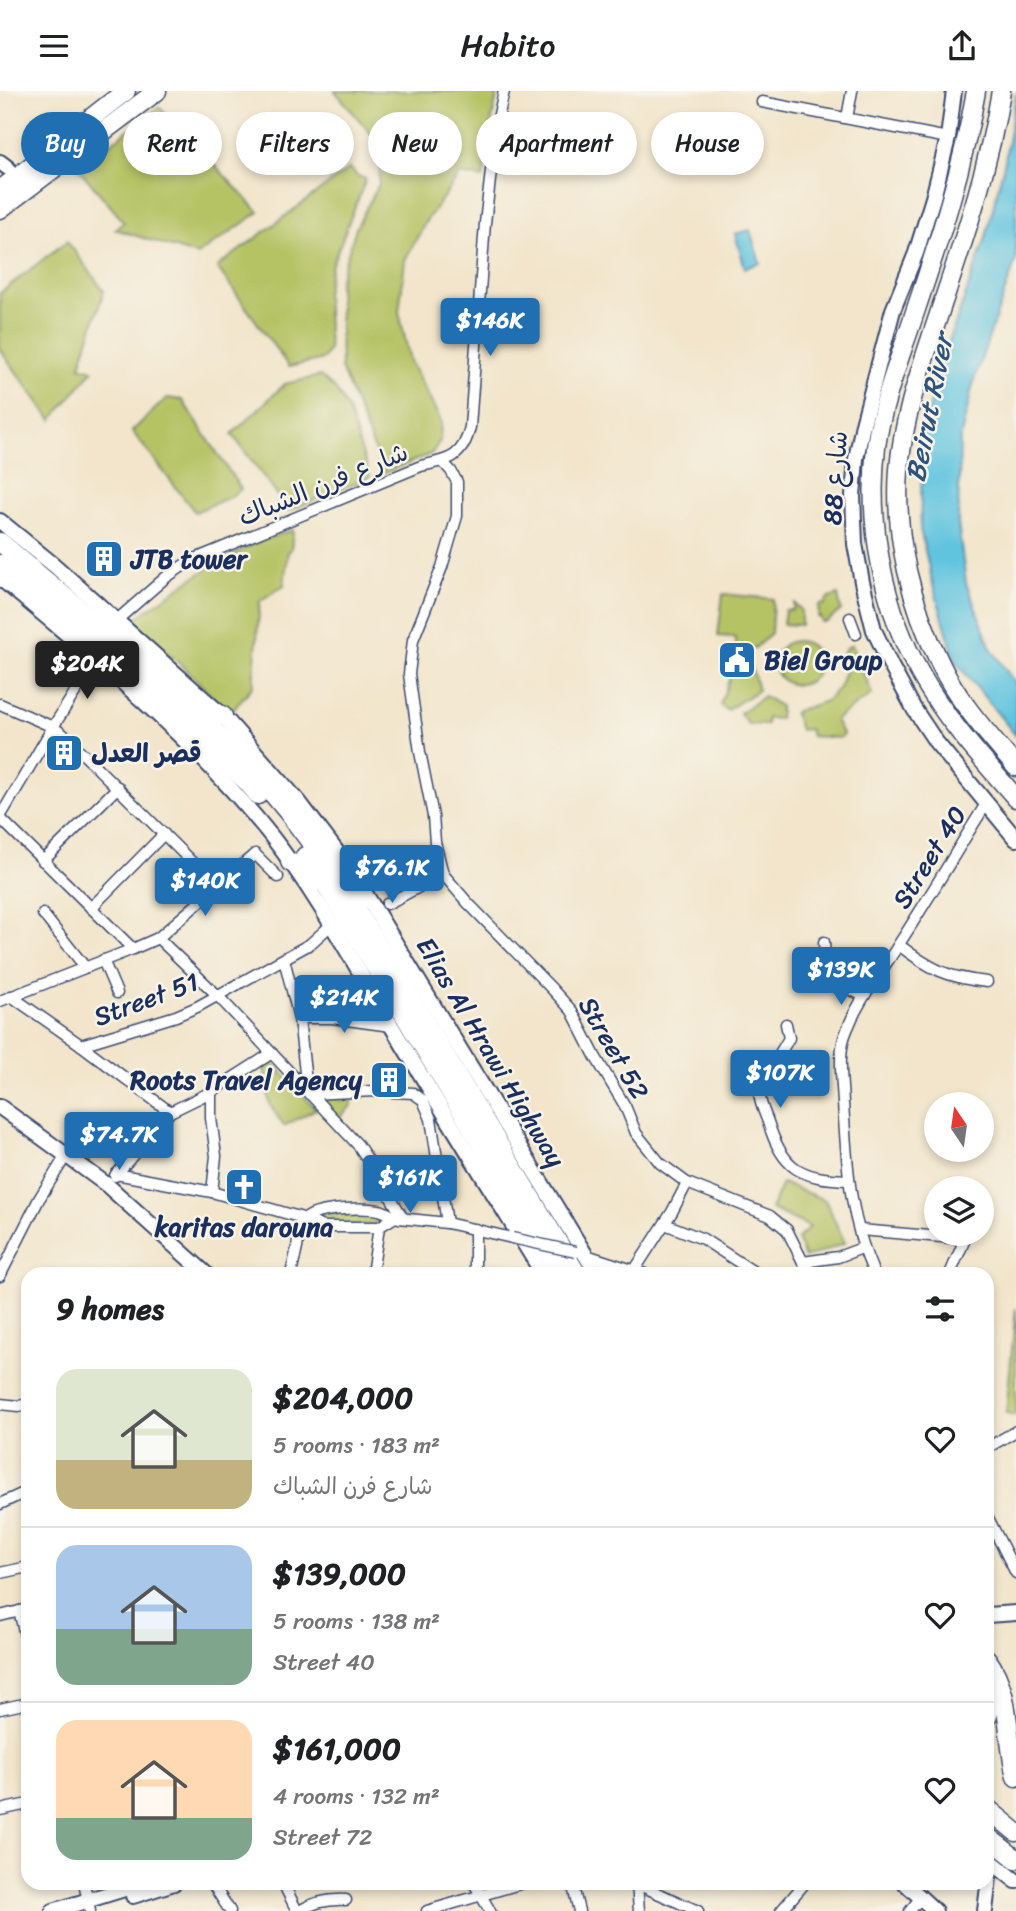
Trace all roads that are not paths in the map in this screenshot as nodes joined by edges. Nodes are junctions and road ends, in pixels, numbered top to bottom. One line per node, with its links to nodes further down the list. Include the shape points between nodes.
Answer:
1 (126, 91): 9 (highway)
2 (157, 91): 11 (highway)
3 (504, 91): 21 (street, via 485,223 470,427 462,448)
4 (852, 91): 10 (street)
5 (954, 91): 12 (street, شارع 88)
6 (976, 91): 37 (highway, via 947,215 884,409 874,469 875,523 887,592 912,659 957,730)
7 (1000, 93): 35 (highway, via 971,220 904,427 898,494 911,588 936,654 963,701)
8 (762, 102): 10 (street)
9 (97, 112)
10 (847, 118): 12 (street)
11 (109, 126)
12 (948, 138): 38 (street, شارع 88, via 916,253 893,310 863,424 856,459 854,520 862,582 881,647 936,743)
13 (21, 157): 14 (highway)
14 (3, 168)
15 (21, 174): 18 (highway)
16 (45, 175): 19 (highway)
17 (58, 175): 20 (highway)
18 (0, 190)
19 (0, 209)
20 (0, 219)
21 (442, 461): 27 (street, شارع فرن الشباك, via 190,561); 45 (street, via 457,482 457,516 413,640 409,674)
22 (0, 521): 27 (street, Elias Al Hrawi Highway)
23 (0, 542): 30 (highway, Elias Al Hrawi Highway)
24 (0, 564): 30 (highway, Elias Al Hrawi Highway)
25 (0, 578): 29 (street)
26 (850, 618): 28 (street)
27 (117, 620): 32 (street, Elias Al Hrawi Highway)
28 (856, 634)
29 (96, 659): 33 (street); 34 (street)
30 (147, 677): 32 (highway, via 170,680); 34 (highway, via 148,693); 56 (highway, Elias Al Hrawi Highway, via 276,816 319,874); 59 (highway, Elias Al Hrawi Highway, via 227,743 257,775 330,868)
31 (0, 704): 33 (street)
32 (223, 716): 44 (street, Elias Al Hrawi Highway, via 299,802)
33 (52, 727): 36 (street); 39 (street)
34 (192, 748): 43 (street)
35 (1016, 767)
36 (118, 787): 40 (street); 42 (street)
37 (1016, 798)
38 (986, 804): 41 (street, شارع 88); 54 (street, Street 40)
39 (0, 817): 42 (street)
40 (164, 834): 47 (street); 49 (street)
41 (1016, 839)
42 (43, 861): 49 (street)
43 (290, 862): 51 (street); 56 (highway, via 303,869 349,937)
44 (352, 873): 59 (highway, via 356,892); 89 (street, Elias Al Hrawi Highway)
45 (443, 874): 48 (street); 79 (street, Street 52, via 572,1011 636,1133 660,1163)
46 (278, 877): 47 (street, via 255,854)
47 (218, 888): 52 (street)
48 (387, 904)
49 (91, 908): 55 (street)
50 (43, 914): 60 (street)
51 (331, 930): 57 (street, Street 51); 69 (street)
52 (158, 938): 55 (street); 63 (street)
53 (824, 942): 65 (street, via 826,973 832,981)
54 (899, 945): 61 (street, via 938,971); 65 (street, Street 40)
55 (133, 949): 58 (street)
56 (366, 951): 96 (highway, Elias Al Hrawi Highway)
57 (284, 959): 63 (street, Street 51); 67 (street)
58 (103, 960): 60 (street); 62 (street)
59 (389, 962): 97 (highway, Elias Al Hrawi Highway)
60 (85, 967): 64 (street)
61 (988, 982)
62 (117, 993)
63 (217, 995): 70 (street, Street 51, via 176,1016); 71 (street)
64 (11, 996): 66 (street); 70 (street)
65 (864, 996): 78 (street, Street 40, via 846,1031 841,1060)
66 (0, 1001)
67 (299, 1018): 69 (street); 73 (street)
68 (786, 1024): 78 (street, via 789,1038 759,1094 772,1135 782,1154 804,1174)
69 (391, 1026): 95 (street)
70 (82, 1045): 75 (street)
71 (272, 1053): 72 (street); 73 (street)
72 (211, 1091): 75 (street); 80 (street, via 216,1156)
73 (308, 1092): 81 (street, via 358,1145); 83 (street, via 419,1096 431,1119)
74 (1, 1110): 76 (street)
75 (170, 1112): 77 (street)
76 (67, 1154): 77 (street); 105 (street)
77 (111, 1179): 80 (street); 91 (street)
78 (848, 1181): 87 (street, Street 40)
79 (687, 1183): 84 (street); 90 (street, Street 52, via 770,1216 786,1230)
80 (212, 1192): 82 (street)
81 (399, 1218): 82 (street, via 379,1210 335,1210); 83 (street); 85 (street)
82 (303, 1219): 85 (street, via 321,1227); 92 (street)
83 (447, 1223): 86 (street)
84 (665, 1224): 100 (street); 101 (street, via 703,1239)
85 (379, 1227): 93 (street)
86 (475, 1229): 89 (street, bridge); 94 (street)
87 (860, 1230): 88 (street, Street 40); 104 (street, via 965,1239)
88 (862, 1248): 90 (street, via 838,1258); 103 (street, Street 40)
89 (580, 1253): 98 (street, Elias Al Hrawi Highway); 99 (street)
90 (803, 1262): 102 (street, Street 52)
91 (199, 1267)
92 (293, 1267)
93 (373, 1267)
94 (475, 1267)
95 (539, 1267)
96 (555, 1267)
97 (573, 1267)
98 (591, 1267)
99 (619, 1267)
100 (636, 1267)
101 (746, 1267)
102 (807, 1267)
103 (871, 1267)
104 (953, 1267)
105 (0, 1276)
106 (0, 1404): 107 (street)
107 (21, 1406)
108 (1016, 1431): 109 (street)
109 (994, 1444)
110 (21, 1494): 111 (street)
111 (0, 1504)
112 (994, 1530): 115 (street)
113 (21, 1568): 114 (street)
114 (0, 1573)
115 (1016, 1573)
116 (21, 1611): 119 (street)
117 (1016, 1613): 118 (street)
118 (994, 1615)
119 (0, 1616)
120 (994, 1671): 123 (highway, via 1003,1691)
121 (21, 1704): 122 (street)
122 (0, 1709)
123 (1016, 1777)
124 (21, 1806): 125 (street)
125 (0, 1810)
126 (994, 1814): 127 (highway)
127 (1016, 1832)
128 (994, 1842): 129 (highway)
129 (1016, 1859)
130 (994, 1864): 131 (street)
131 (1016, 1881)
132 (85, 1890): 148 (street)
133 (128, 1890): 148 (street)
134 (150, 1890): 148 (street)
135 (216, 1890): 151 (street)
136 (287, 1890): 152 (street)
137 (478, 1890): 145 (street)
138 (500, 1890): 145 (street)
139 (574, 1890): 155 (street)
140 (638, 1890): 156 (street)
141 (652, 1890): 157 (street)
142 (800, 1890): 149 (street)
143 (912, 1890): 146 (street)
144 (987, 1890): 160 (street)
145 (481, 1896): 153 (street); 154 (street)
146 (920, 1897): 158 (street); 159 (street)
147 (346, 1900): 152 (street, via 317,1902)
148 (88, 1908): 150 (street)
149 (787, 1909)
150 (53, 1911)
151 (230, 1911)
152 (298, 1911)
153 (427, 1911)
154 (490, 1911)
155 (579, 1911)
156 (639, 1911)
157 (698, 1911)
158 (910, 1911)
159 (935, 1911)
160 (985, 1911)

